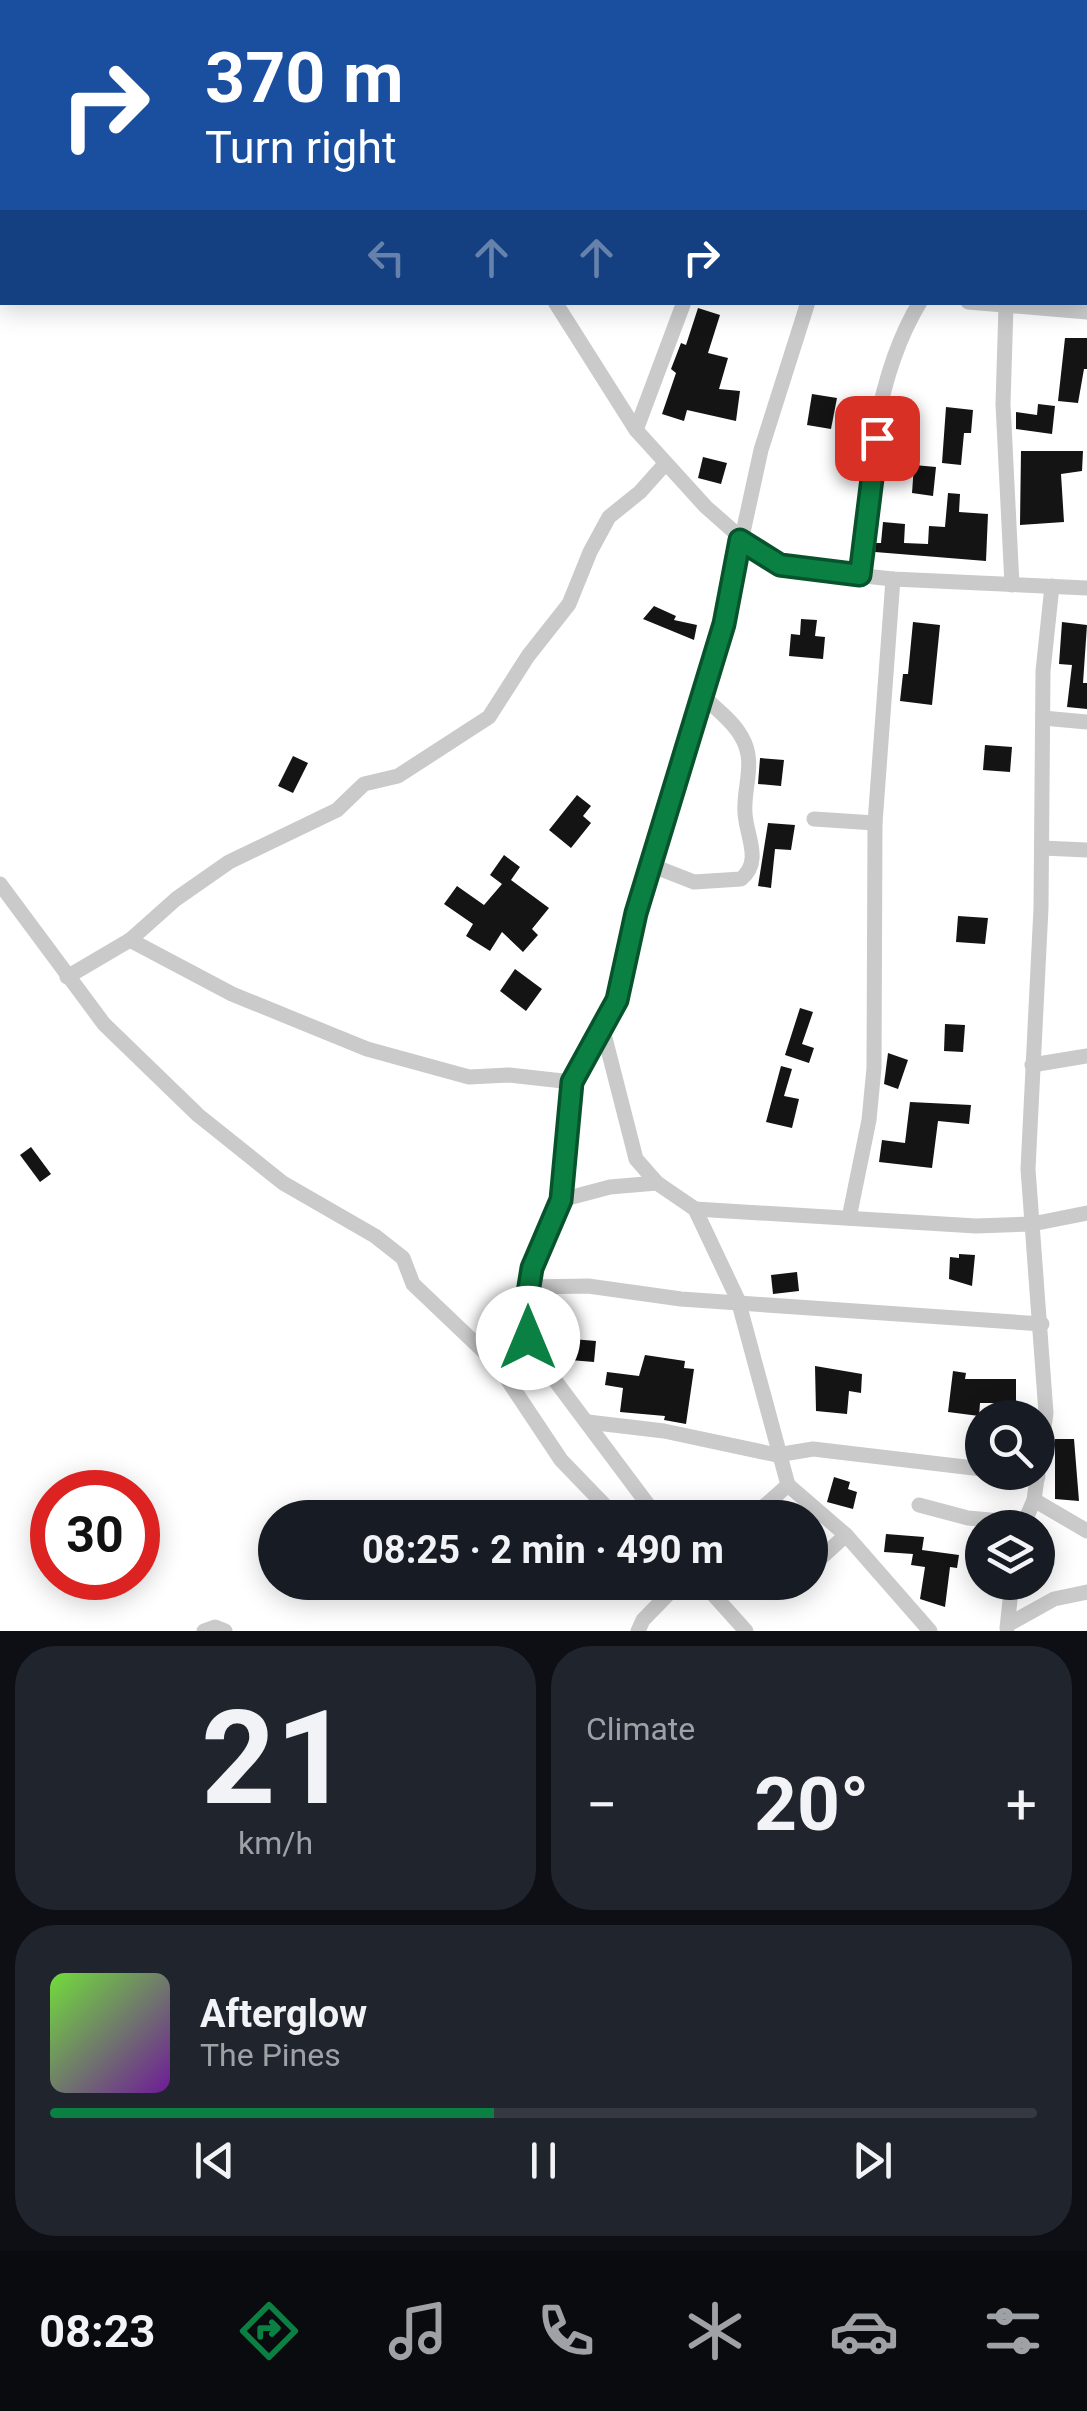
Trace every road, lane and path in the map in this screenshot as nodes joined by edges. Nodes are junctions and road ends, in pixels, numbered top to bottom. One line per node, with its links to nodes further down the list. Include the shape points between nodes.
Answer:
1 (557, 305): 8 (street)
2 (683, 305): 8 (street)
3 (807, 305): 10 (street)
4 (918, 305): 11 (street, via 891,365)
5 (996, 305): 6 (street)
6 (1006, 306): 7 (street); 13 (street, via 1003,404)
7 (1087, 312)
8 (636, 430): 9 (street)
9 (664, 464): 10 (street); 25 (street, via 609,516 569,604 489,717 398,776 364,784 336,810 229,862)
10 (740, 540): 11 (street, via 780,565); 16 (street)
11 (860, 575): 12 (street)
12 (893, 579): 13 (street); 20 (street)
13 (1012, 585): 14 (street)
14 (1052, 586): 15 (street); 17 (street)
15 (1087, 588)
16 (703, 696): 23 (street); 23 (street, via 746,748 752,862 748,873 730,882 694,882)
17 (1043, 718): 18 (street); 21 (street)
18 (1087, 722)
19 (814, 820): 20 (street)
20 (876, 823): 35 (street, via 874,1068)
21 (1042, 848): 22 (street); 29 (street)
22 (1087, 850)
23 (652, 866): 27 (street)
24 (0, 884): 26 (street)
25 (130, 940): 26 (street); 30 (street, via 232,994 367,1050 469,1077)
26 (67, 978): 46 (street, via 133,1054 247,1157 394,1250 413,1284 497,1364 562,1460)
27 (603, 1030): 30 (street); 31 (street, via 626,1132 636,1159)
28 (1087, 1056): 29 (street)
29 (1032, 1065): 36 (street)
30 (572, 1082): 32 (street)
31 (657, 1183): 32 (street); 33 (street)
32 (561, 1200): 37 (street)
33 (695, 1209): 35 (street); 38 (street)
34 (1087, 1214): 36 (street)
35 (850, 1218): 36 (street)
36 (1032, 1224): 39 (street)
37 (528, 1287): 38 (street); 41 (street, via 532,1350)
38 (738, 1300): 39 (street); 42 (street)
39 (1042, 1324): 40 (street)
40 (1045, 1400)
41 (588, 1422): 42 (street); 47 (street)
42 (777, 1455): 43 (street, via 813,1449); 44 (street)
43 (965, 1468)
44 (788, 1485): 48 (street); 54 (street)
45 (1036, 1490): 49 (street)
46 (599, 1500)
47 (645, 1500)
48 (771, 1500)
49 (1034, 1500): 51 (street); 53 (street)
50 (919, 1505): 52 (street)
51 (1030, 1510)
52 (965, 1517)
53 (1087, 1531)
54 (846, 1536): 55 (street); 65 (street)
55 (828, 1552)
56 (1087, 1592): 60 (street, via 1054,1599)
57 (659, 1600): 63 (street)
58 (718, 1600): 64 (street)
59 (1010, 1600): 60 (street)
60 (1008, 1627)
61 (204, 1631): 62 (street)
62 (226, 1631)
63 (638, 1631)
64 (746, 1631)
65 (930, 1631)

